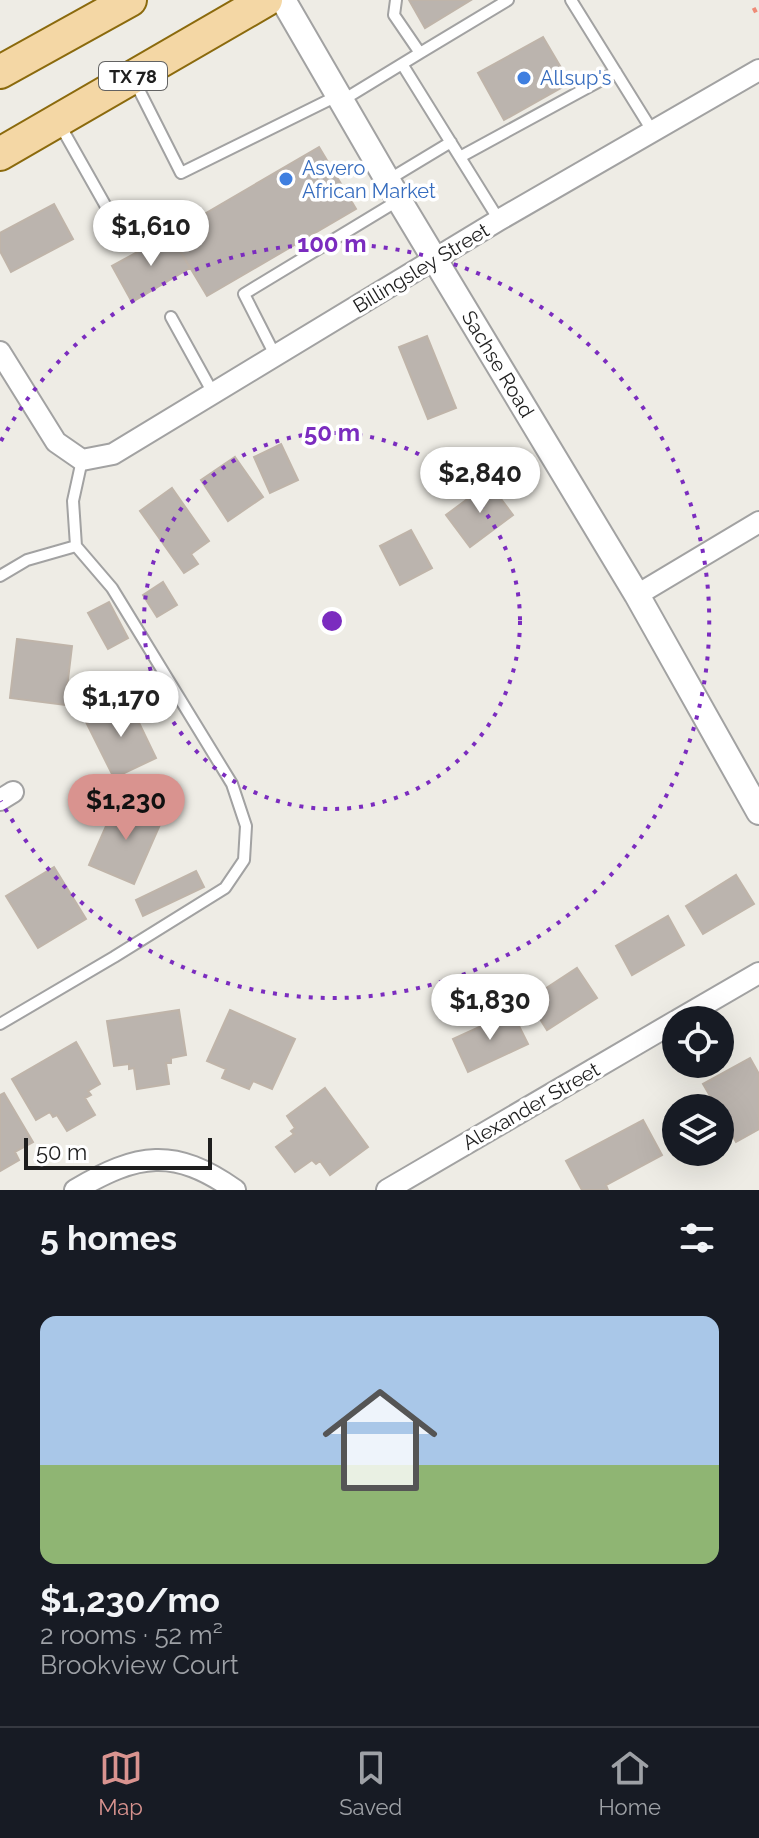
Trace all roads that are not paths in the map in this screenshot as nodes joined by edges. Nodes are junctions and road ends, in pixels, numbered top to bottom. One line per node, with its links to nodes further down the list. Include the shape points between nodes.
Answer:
1 (130, 0): 10 (main road)
2 (266, 0): 12 (main road, TX 78)
3 (283, 0): 13 (street, Sachse Road)
4 (396, 0): 7 (lane, via 394,15)
5 (508, 0): 7 (lane)
6 (571, 0): 11 (lane)
7 (420, 53): 8 (lane)
8 (402, 64): 13 (lane); 16 (lane)
9 (759, 70): 15 (street, Billingsley Street)
10 (0, 72)
11 (616, 72): 15 (lane); 18 (lane)
12 (132, 77): 13 (lane, via 181,173); 14 (main road, TX 78)
13 (340, 98): 19 (street, Sachse Road)
14 (57, 119): 17 (main road, TX 78); 20 (lane)
15 (653, 132): 21 (street, Billingsley Street)
16 (451, 142): 18 (lane); 19 (lane)
17 (0, 154)
18 (460, 157): 21 (lane)
19 (393, 190): 22 (street, Sachse Road); 25 (lane, via 244,294)
20 (108, 210)
21 (499, 220): 22 (street, Billingsley Street)
22 (436, 259): 25 (street, Billingsley Street); 31 (street, Sachse Road)
23 (171, 317): 26 (lane)
24 (0, 352): 27 (street, via 56,442)
25 (275, 355): 26 (street, Billingsley Street)
26 (213, 393): 27 (street, Billingsley Street, via 113,454)
27 (82, 460): 29 (lane, via 73,501)
28 (759, 522): 31 (street)
29 (76, 546): 30 (lane, via 27,560); 35 (lane, via 112,588 232,784 246,826 244,860 225,888)
30 (0, 576)
31 (637, 595): 32 (street, Sachse Road)
32 (759, 812)
33 (759, 973): 34 (street, Alexander Street)
34 (703, 1006)
35 (0, 1024)
36 (662, 1030): 39 (street, Alexander Street)
37 (75, 1190): 38 (street, via 97,1177 166,1158 198,1166)
38 (235, 1190)
39 (387, 1190)

